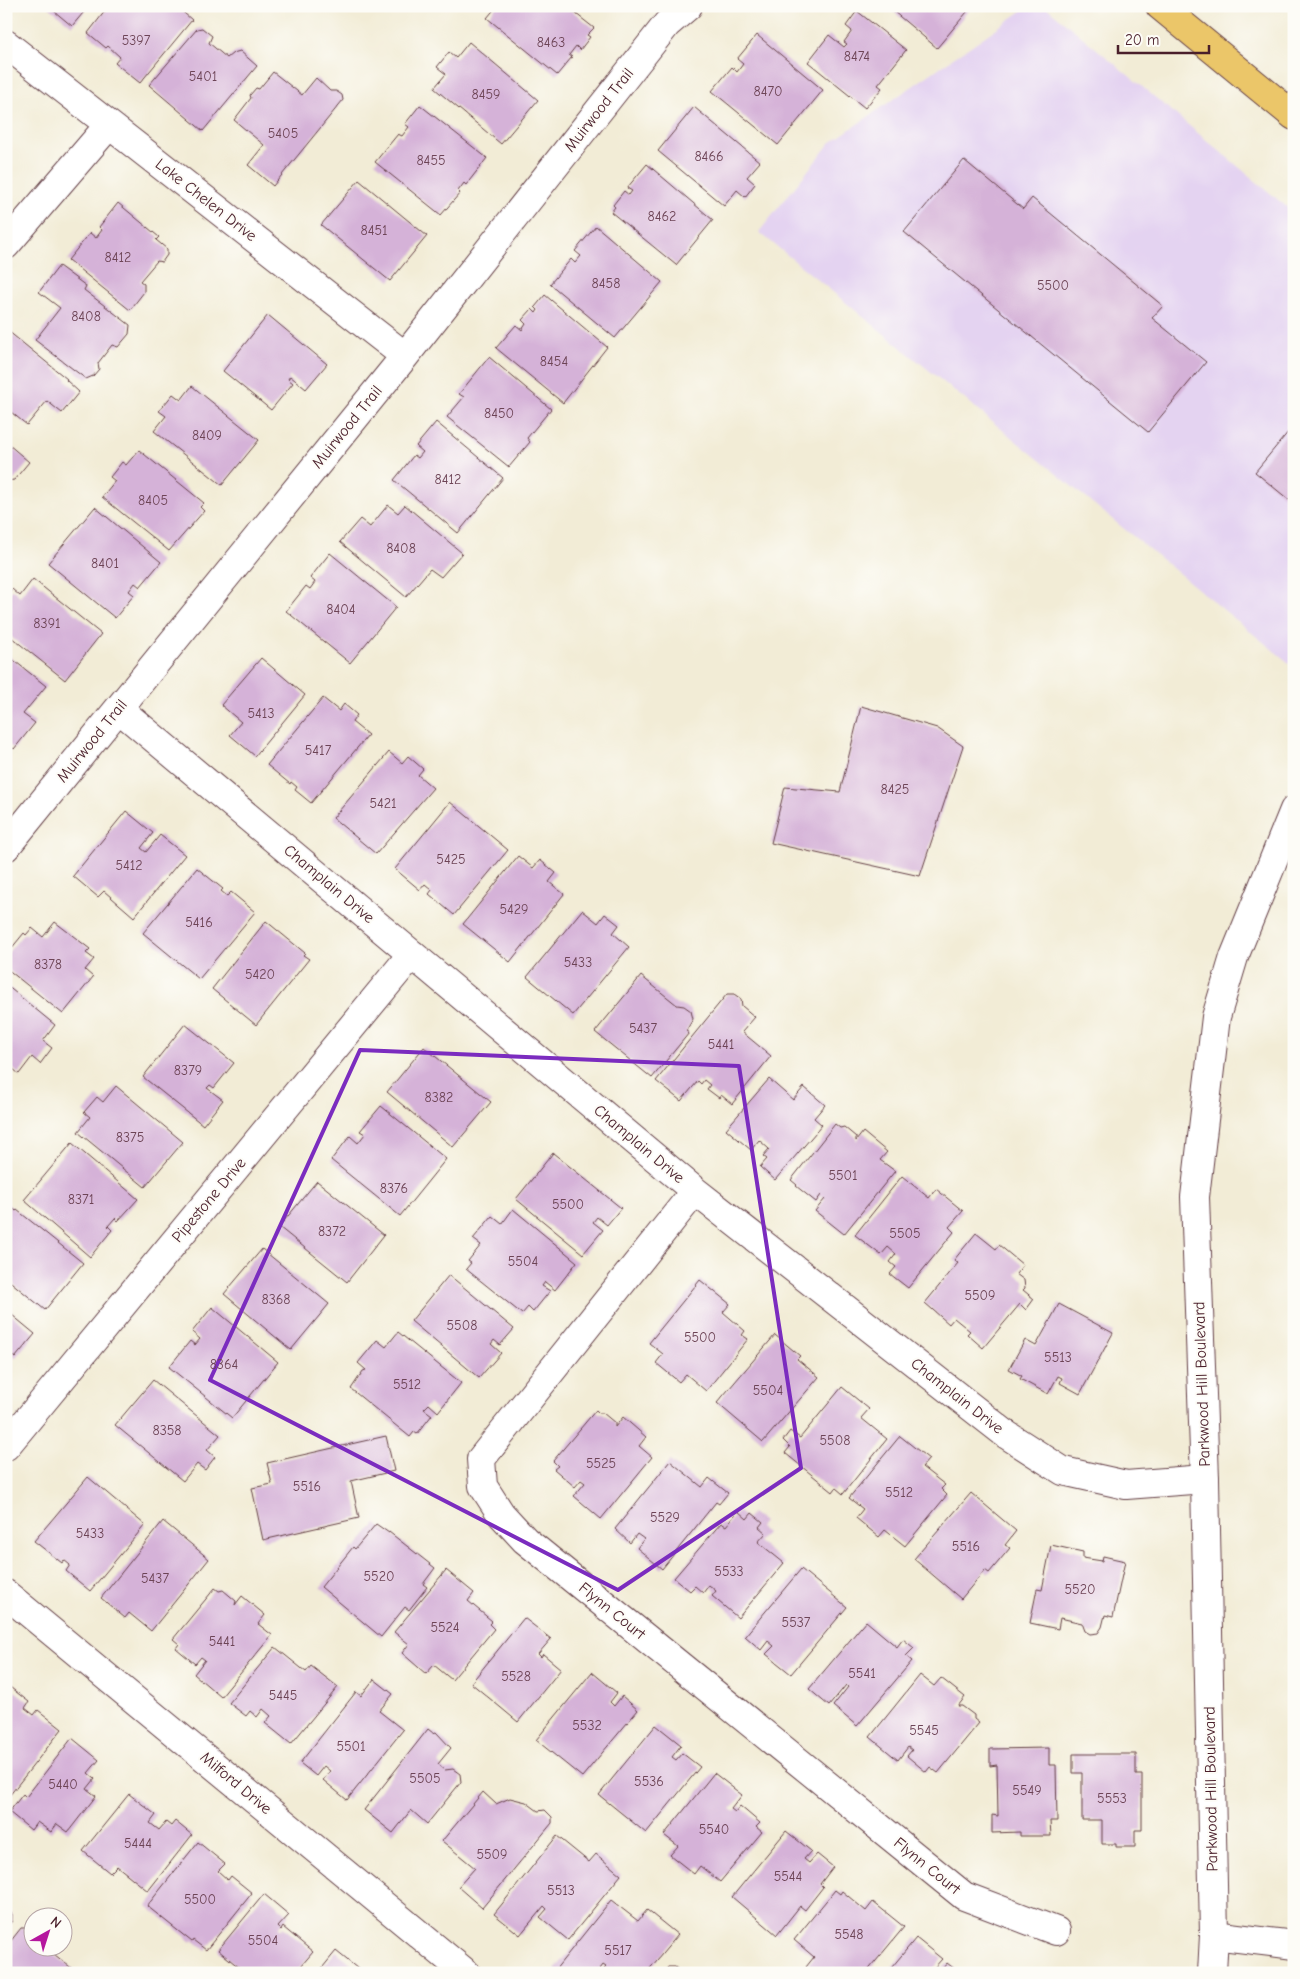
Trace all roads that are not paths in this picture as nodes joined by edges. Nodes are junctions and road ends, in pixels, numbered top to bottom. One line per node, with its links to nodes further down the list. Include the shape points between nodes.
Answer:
1 (688, 6): 7 (street, Muirwood Trail, via 667,24)
2 (1160, 6): 4 (main road)
3 (6, 44): 5 (street, Lake Chelen Drive)
4 (1294, 116)
5 (109, 125): 6 (street); 7 (street, Lake Chelen Drive)
6 (6, 244)
7 (405, 356): 8 (street, Muirwood Trail)
8 (119, 709): 10 (street, Muirwood Trail); 11 (street, Champlain Drive)
9 (1294, 810): 14 (street, Parkwood Hill Boulevard, via 1234,957 1216,1017 1195,1197)
10 (6, 847)
11 (412, 954): 12 (street, Champlain Drive); 13 (street, Pipestone Drive)
12 (695, 1191): 14 (street, Champlain Drive, via 970,1408 1064,1471 1126,1485); 16 (street, Flynn Court, via 481,1460 483,1486 501,1514 525,1540 964,1896)
13 (6, 1446)
14 (1205, 1479): 17 (street, Parkwood Hill Boulevard)
15 (6, 1594): 19 (street, Milford Drive)
16 (1056, 1930)
17 (1214, 1934): 18 (street); 20 (street, Parkwood Hill Boulevard)
18 (1294, 1945)
19 (466, 1973)
20 (1212, 1973)

